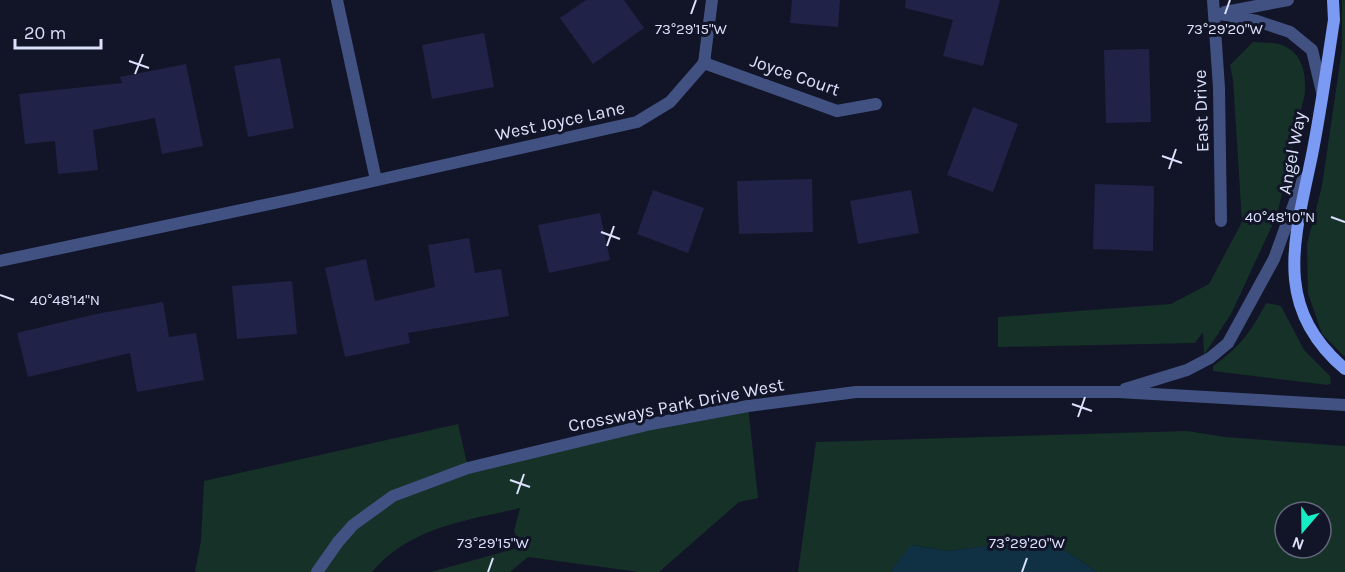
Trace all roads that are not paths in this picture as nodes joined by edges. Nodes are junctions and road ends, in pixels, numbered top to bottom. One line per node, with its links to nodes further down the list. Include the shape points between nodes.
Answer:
1 (337, 0): 11 (street)
2 (712, 0): 7 (street)
3 (1213, 0): 6 (street, East Drive)
4 (1288, 0): 6 (street)
5 (1333, 0): 8 (main road, Angel Way, via 1334,20)
6 (1215, 13): 8 (street, via 1290,32 1312,50); 12 (street, East Drive)
7 (704, 63): 9 (street, Joyce Court, via 837,111); 11 (street, West Joyce Lane, via 670,102 637,122)
8 (1322, 92): 10 (main road, Angel Way)
9 (876, 104)
10 (1312, 154): 14 (main road, Angel Way, via 1298,214 1292,269 1305,321 1326,353); 15 (street, Crossways Park Drive West, via 1274,259 1228,343 1210,358 1187,369)
11 (376, 180): 13 (street, West Joyce Lane)
12 (1221, 221)
13 (0, 261)
14 (1345, 369)
15 (1118, 392): 16 (street, Crossways Park Drive West); 17 (street, Crossways Park Drive West, via 856,392 651,424 468,468 393,496 353,525)
16 (1345, 405)
17 (317, 572)

